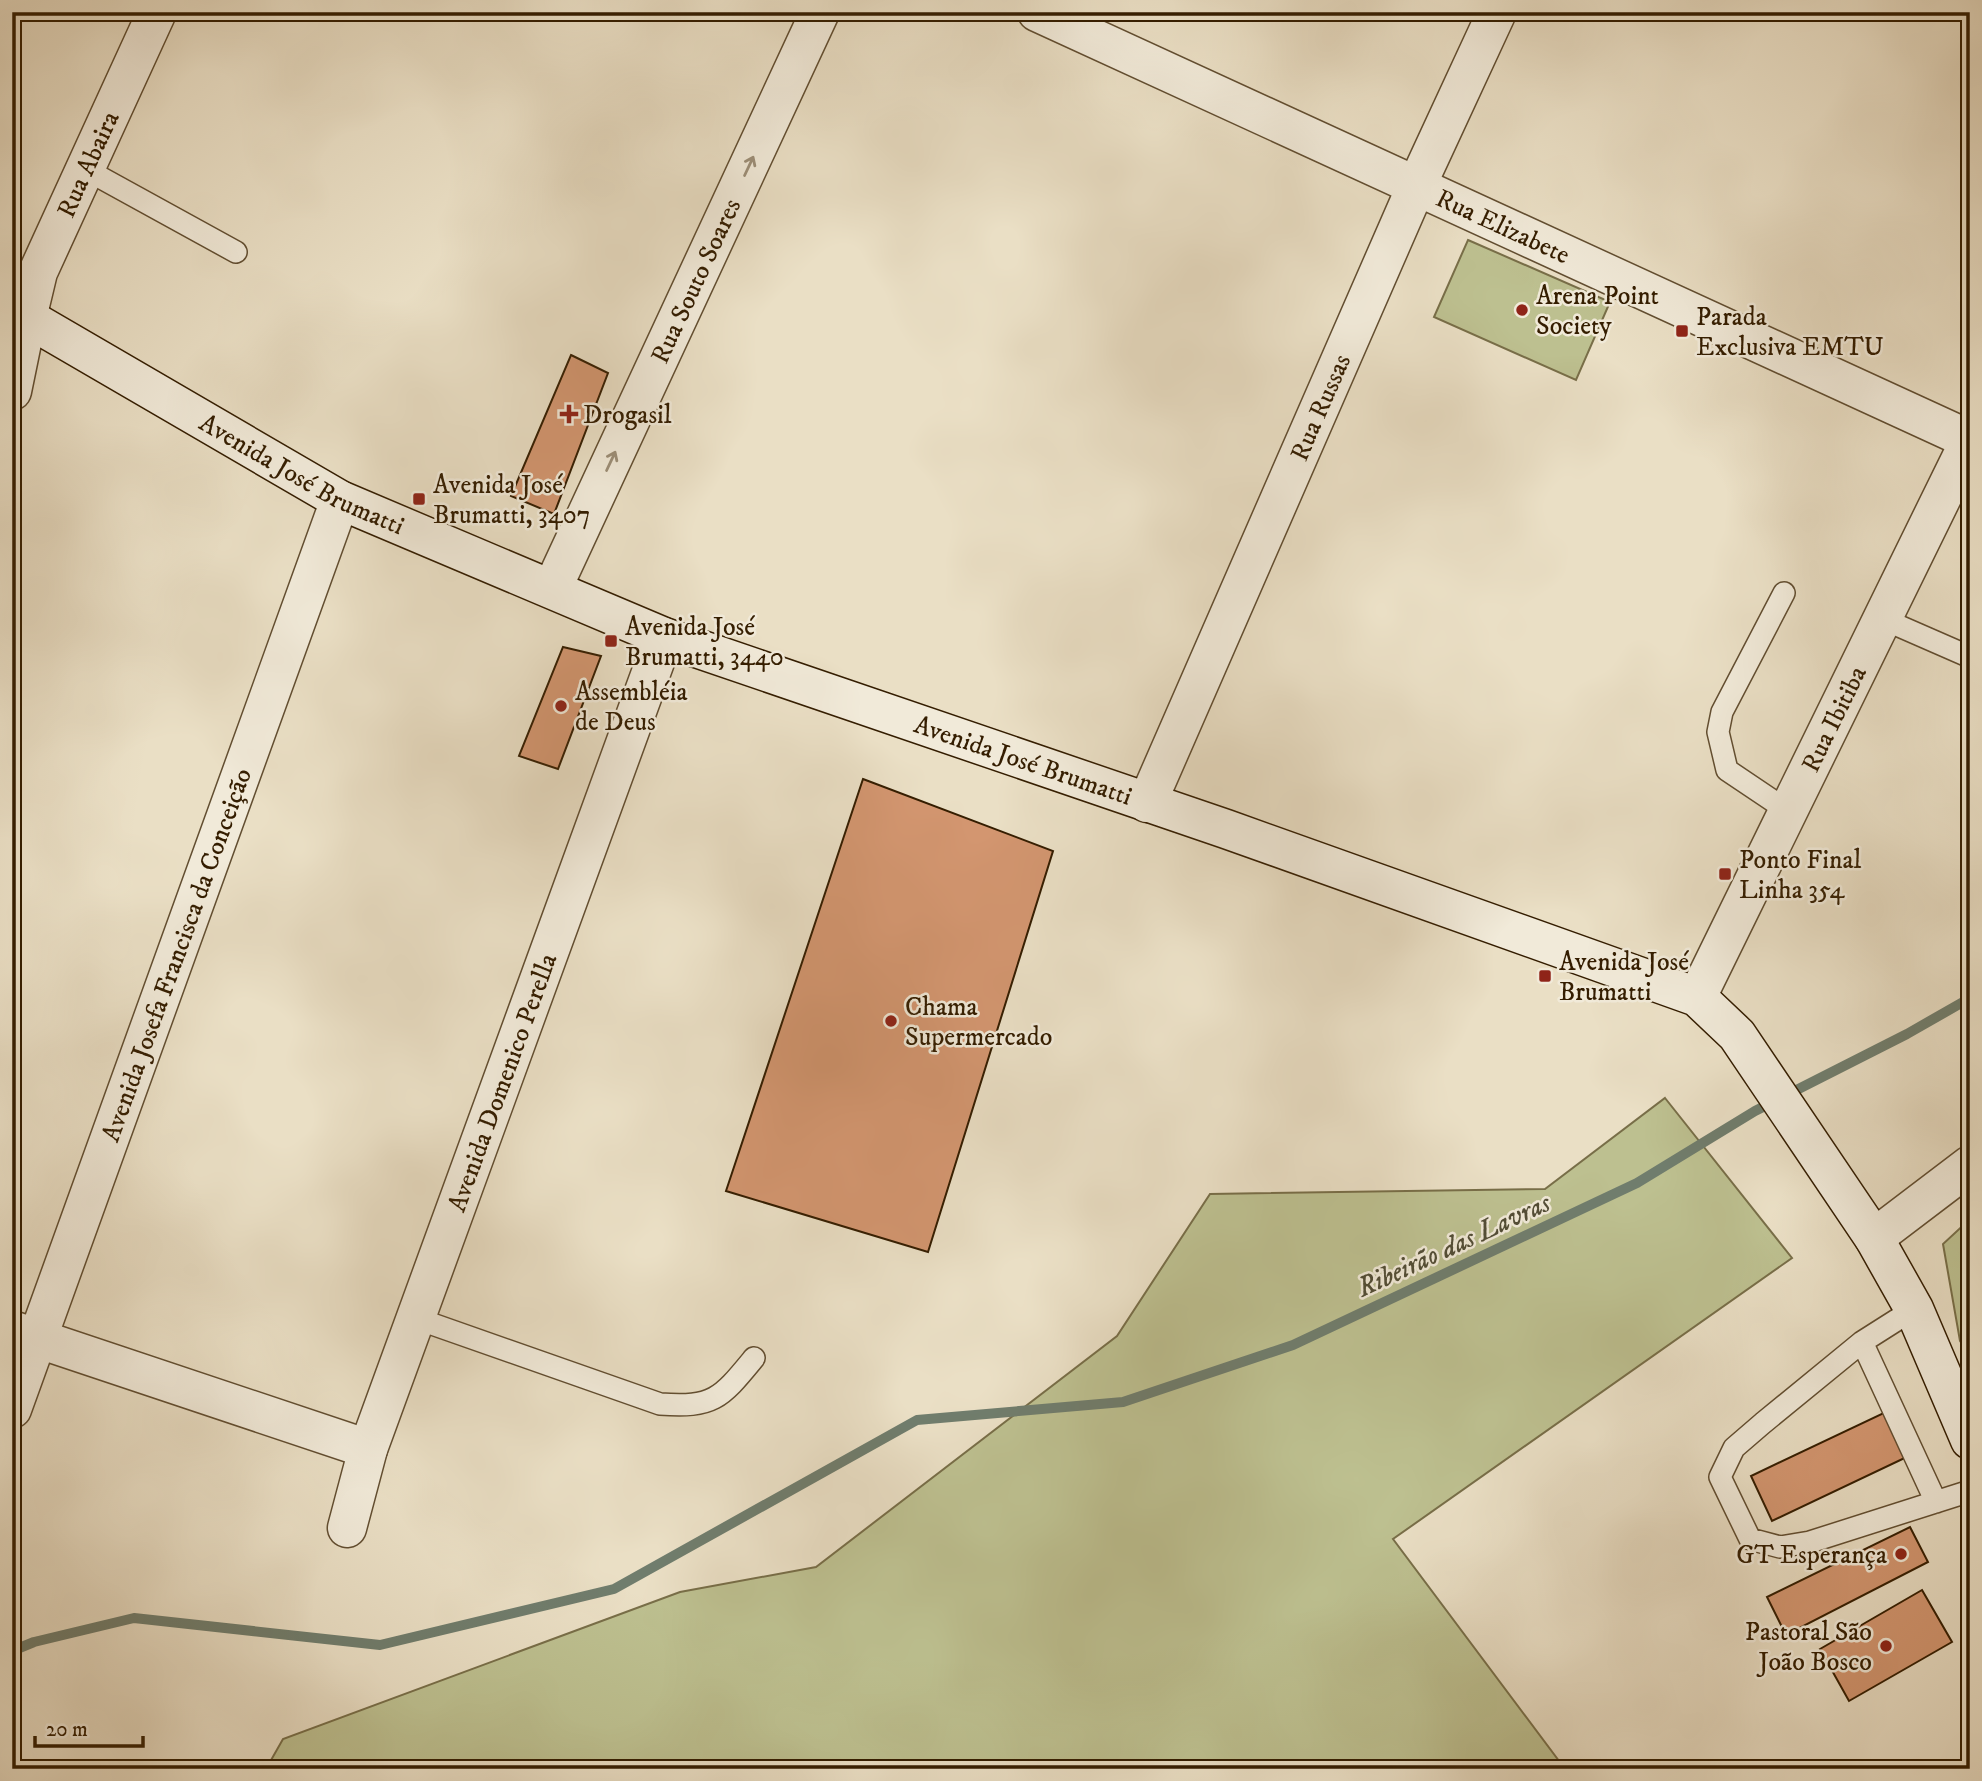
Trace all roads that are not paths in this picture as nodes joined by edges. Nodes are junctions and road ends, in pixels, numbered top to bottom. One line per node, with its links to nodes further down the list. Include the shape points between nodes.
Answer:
1 (157, 12): 5 (street, Rua Abaira)
2 (820, 12): 12 (street, Rua Souto Soares, one-way to 2)
3 (1037, 12): 6 (street, Rua Elizabete)
4 (1497, 12): 6 (street, Rua Russas)
5 (85, 169): 7 (lane); 8 (street, Rua Abaira)
6 (1416, 187): 10 (street, Rua Elizabete); 17 (street, Rua Russas)
7 (236, 252)
8 (19, 314): 9 (street, Rua Abaira); 11 (street, Avenida José Brumatti)
9 (12, 391)
10 (1970, 440): 14 (street, Rua Ibitiba)
11 (340, 500): 12 (street, Avenida José Brumatti); 24 (street, Avenida Josefa Francisca da Conceição)
12 (552, 589): 15 (street, Avenida José Brumatti)
13 (1784, 593): 18 (lane, via 1721,712 1718,733 1727,770)
14 (1883, 619): 16 (lane); 18 (street, Rua Ibitiba)
15 (664, 637): 17 (street, Avenida José Brumatti); 23 (street, Avenida Domenico Perella)
16 (1970, 657)
17 (1147, 803): 19 (street, Avenida José Brumatti)
18 (1788, 811): 19 (street, Rua Ibitiba)
19 (1697, 998): 21 (street, Avenida José Brumatti, via 1737,1034)
20 (1970, 1165): 21 (street)
21 (1874, 1238): 22 (street, Avenida José Brumatti)
22 (1914, 1309): 25 (lane); 28 (street, Avenida José Brumatti)
23 (415, 1318): 26 (lane, via 660,1404 690,1406 717,1399); 29 (street, Avenida Domenico Perella)
24 (25, 1334): 27 (street, Avenida Josefa Francisca da Conceição); 29 (street)
25 (1862, 1342): 31 (lane); 31 (lane, via 1734,1448 1720,1477 1750,1539 1780,1547 1811,1542)
26 (754, 1358)
27 (12, 1409)
28 (1970, 1440)
29 (368, 1449): 32 (street, Avenida Domenico Perella)
30 (1970, 1491): 31 (lane)
31 (1936, 1502)
32 (347, 1528)

